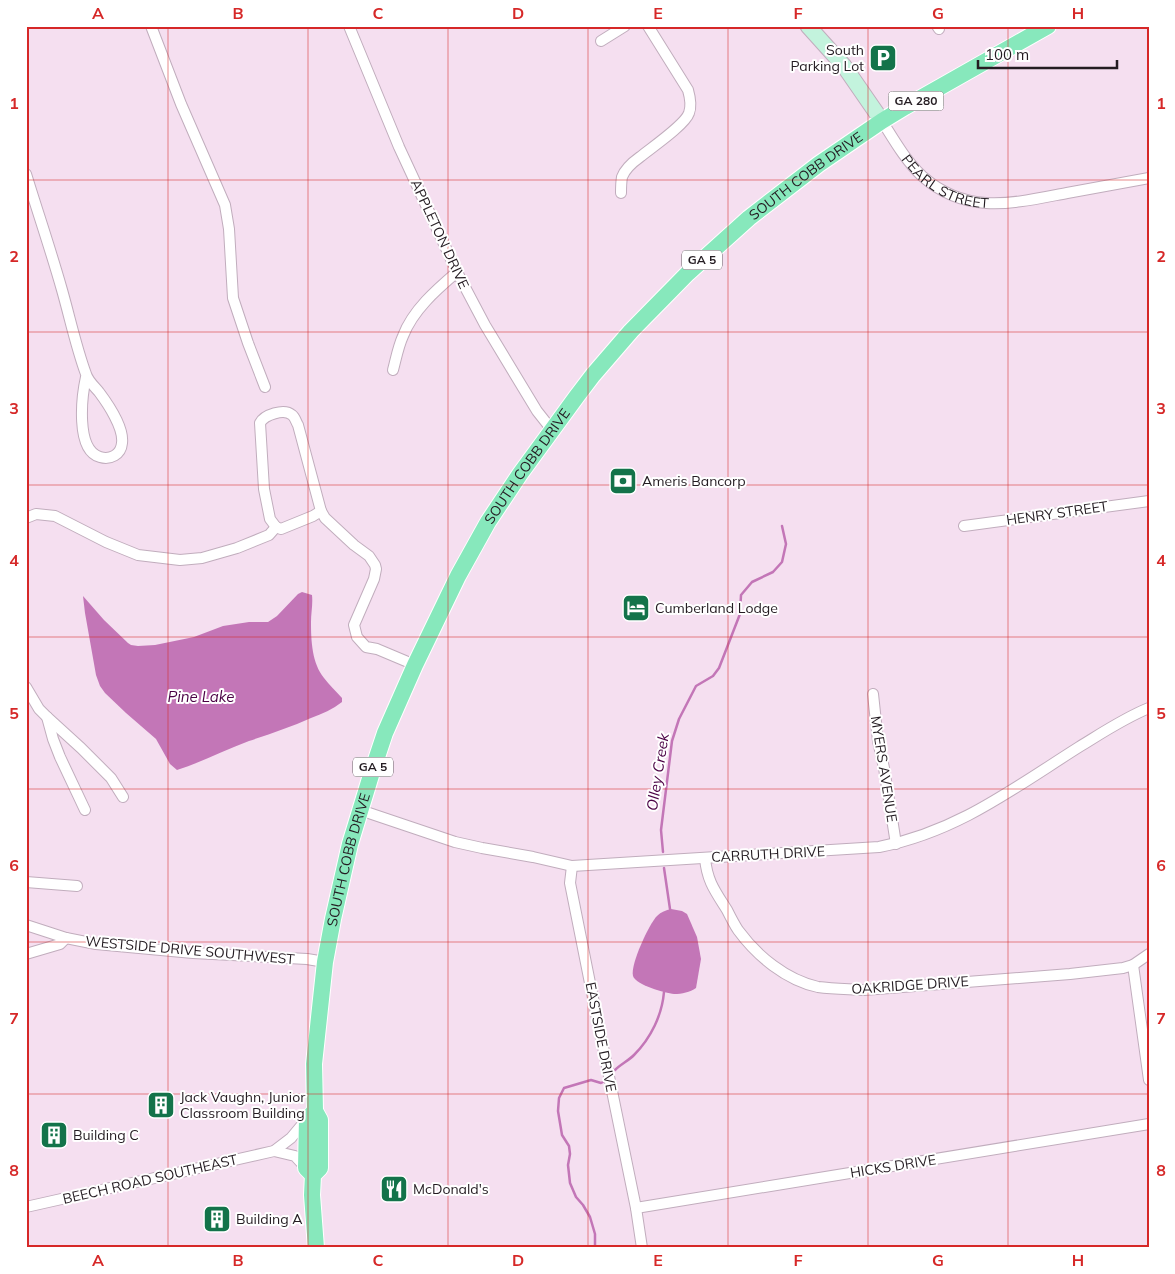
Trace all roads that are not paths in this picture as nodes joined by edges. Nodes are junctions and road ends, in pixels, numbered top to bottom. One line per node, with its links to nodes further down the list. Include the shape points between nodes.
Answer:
1 (151, 26): 15 (street, via 224,205 229,229 233,298)
2 (349, 26): 12 (street, APPLETON DRIVE, via 399,147)
3 (625, 26): 7 (street)
4 (648, 26): 11 (street, via 688,90 689,112 682,123 627,169 621,184)
5 (808, 26): 8 (street, PEARL STREET, via 844,66)
6 (1048, 26): 8 (main road, SOUTH COBB DRIVE / GA 280)
7 (601, 41)
8 (882, 121): 10 (street, PEARL STREET, via 922,176 968,201 1013,203); 16 (main road, SOUTH COBB DRIVE / GA 5, via 748,218 688,273 610,355)
9 (26, 174): 14 (street)
10 (1149, 178)
11 (622, 193)
12 (457, 272): 13 (street, via 436,289 416,313 403,336); 16 (street, APPLETON DRIVE, via 485,326)
13 (393, 370)
14 (86, 377): 14 (street, via 101,394 120,427 122,444 115,456 96,456 84,438 82,411)
15 (265, 387)
16 (552, 430): 22 (main road, SOUTH COBB DRIVE / GA 5, via 488,522)
17 (1149, 501): 20 (street, HENRY STREET)
18 (321, 511): 21 (street, via 280,529); 21 (street, via 293,415 287,412 268,415 260,423 264,489 270,519); 22 (street, via 369,556 376,570 354,625 358,637 366,647)
19 (26, 518): 21 (street, via 36,514 55,516 138,555 180,560 238,548 269,535)
20 (964, 526)
21 (276, 527)
22 (415, 665): 29 (main road, SOUTH COBB DRIVE / GA 5, via 385,733)
23 (26, 687): 26 (street)
24 (873, 694): 30 (street, MYERS AVENUE)
25 (1149, 708): 30 (street, CARRUTH DRIVE, via 1109,728 979,810 932,832)
26 (46, 716): 27 (street, via 111,778); 28 (street, via 60,757)
27 (123, 797)
28 (85, 810)
29 (360, 810): 32 (street, CARRUTH DRIVE, via 455,842); 39 (main road, SOUTH COBB DRIVE / GA 5)
30 (896, 844): 31 (street, CARRUTH DRIVE)
31 (705, 858): 32 (street, CARRUTH DRIVE); 40 (street, OAKRIDGE DRIVE, via 708,878 738,930 773,965 791,977 816,986 864,990 1070,974)
32 (572, 866): 48 (street, EASTSIDE DRIVE, via 570,882)
33 (26, 882): 34 (street)
34 (77, 886)
35 (26, 925): 36 (street, WESTSIDE DRIVE SOUTHWEST)
36 (66, 938): 37 (street, via 60,944); 39 (street, WESTSIDE DRIVE SOUTHWEST, via 122,947)
37 (26, 954)
38 (1149, 954): 40 (street, OAKRIDGE DRIVE)
39 (325, 962): 43 (main road, SOUTH COBB DRIVE / GA 5)
40 (1133, 965): 41 (street)
41 (1146, 1046): 42 (street)
42 (1149, 1080)
43 (311, 1115): 45 (street, BEECH ROAD SOUTHEAST, via 291,1138); 46 (main road, SOUTH COBB DRIVE / GA 5, via 320,1120 320,1168)
44 (1149, 1124): 48 (street, HICKS DRIVE)
45 (274, 1151): 46 (street, via 295,1156); 47 (street, BEECH ROAD SOUTHEAST)
46 (310, 1171): 49 (main road, SOUTH COBB DRIVE / GA 5)
47 (26, 1207)
48 (636, 1208): 50 (street, EASTSIDE DRIVE)
49 (316, 1248)
50 (642, 1248)

